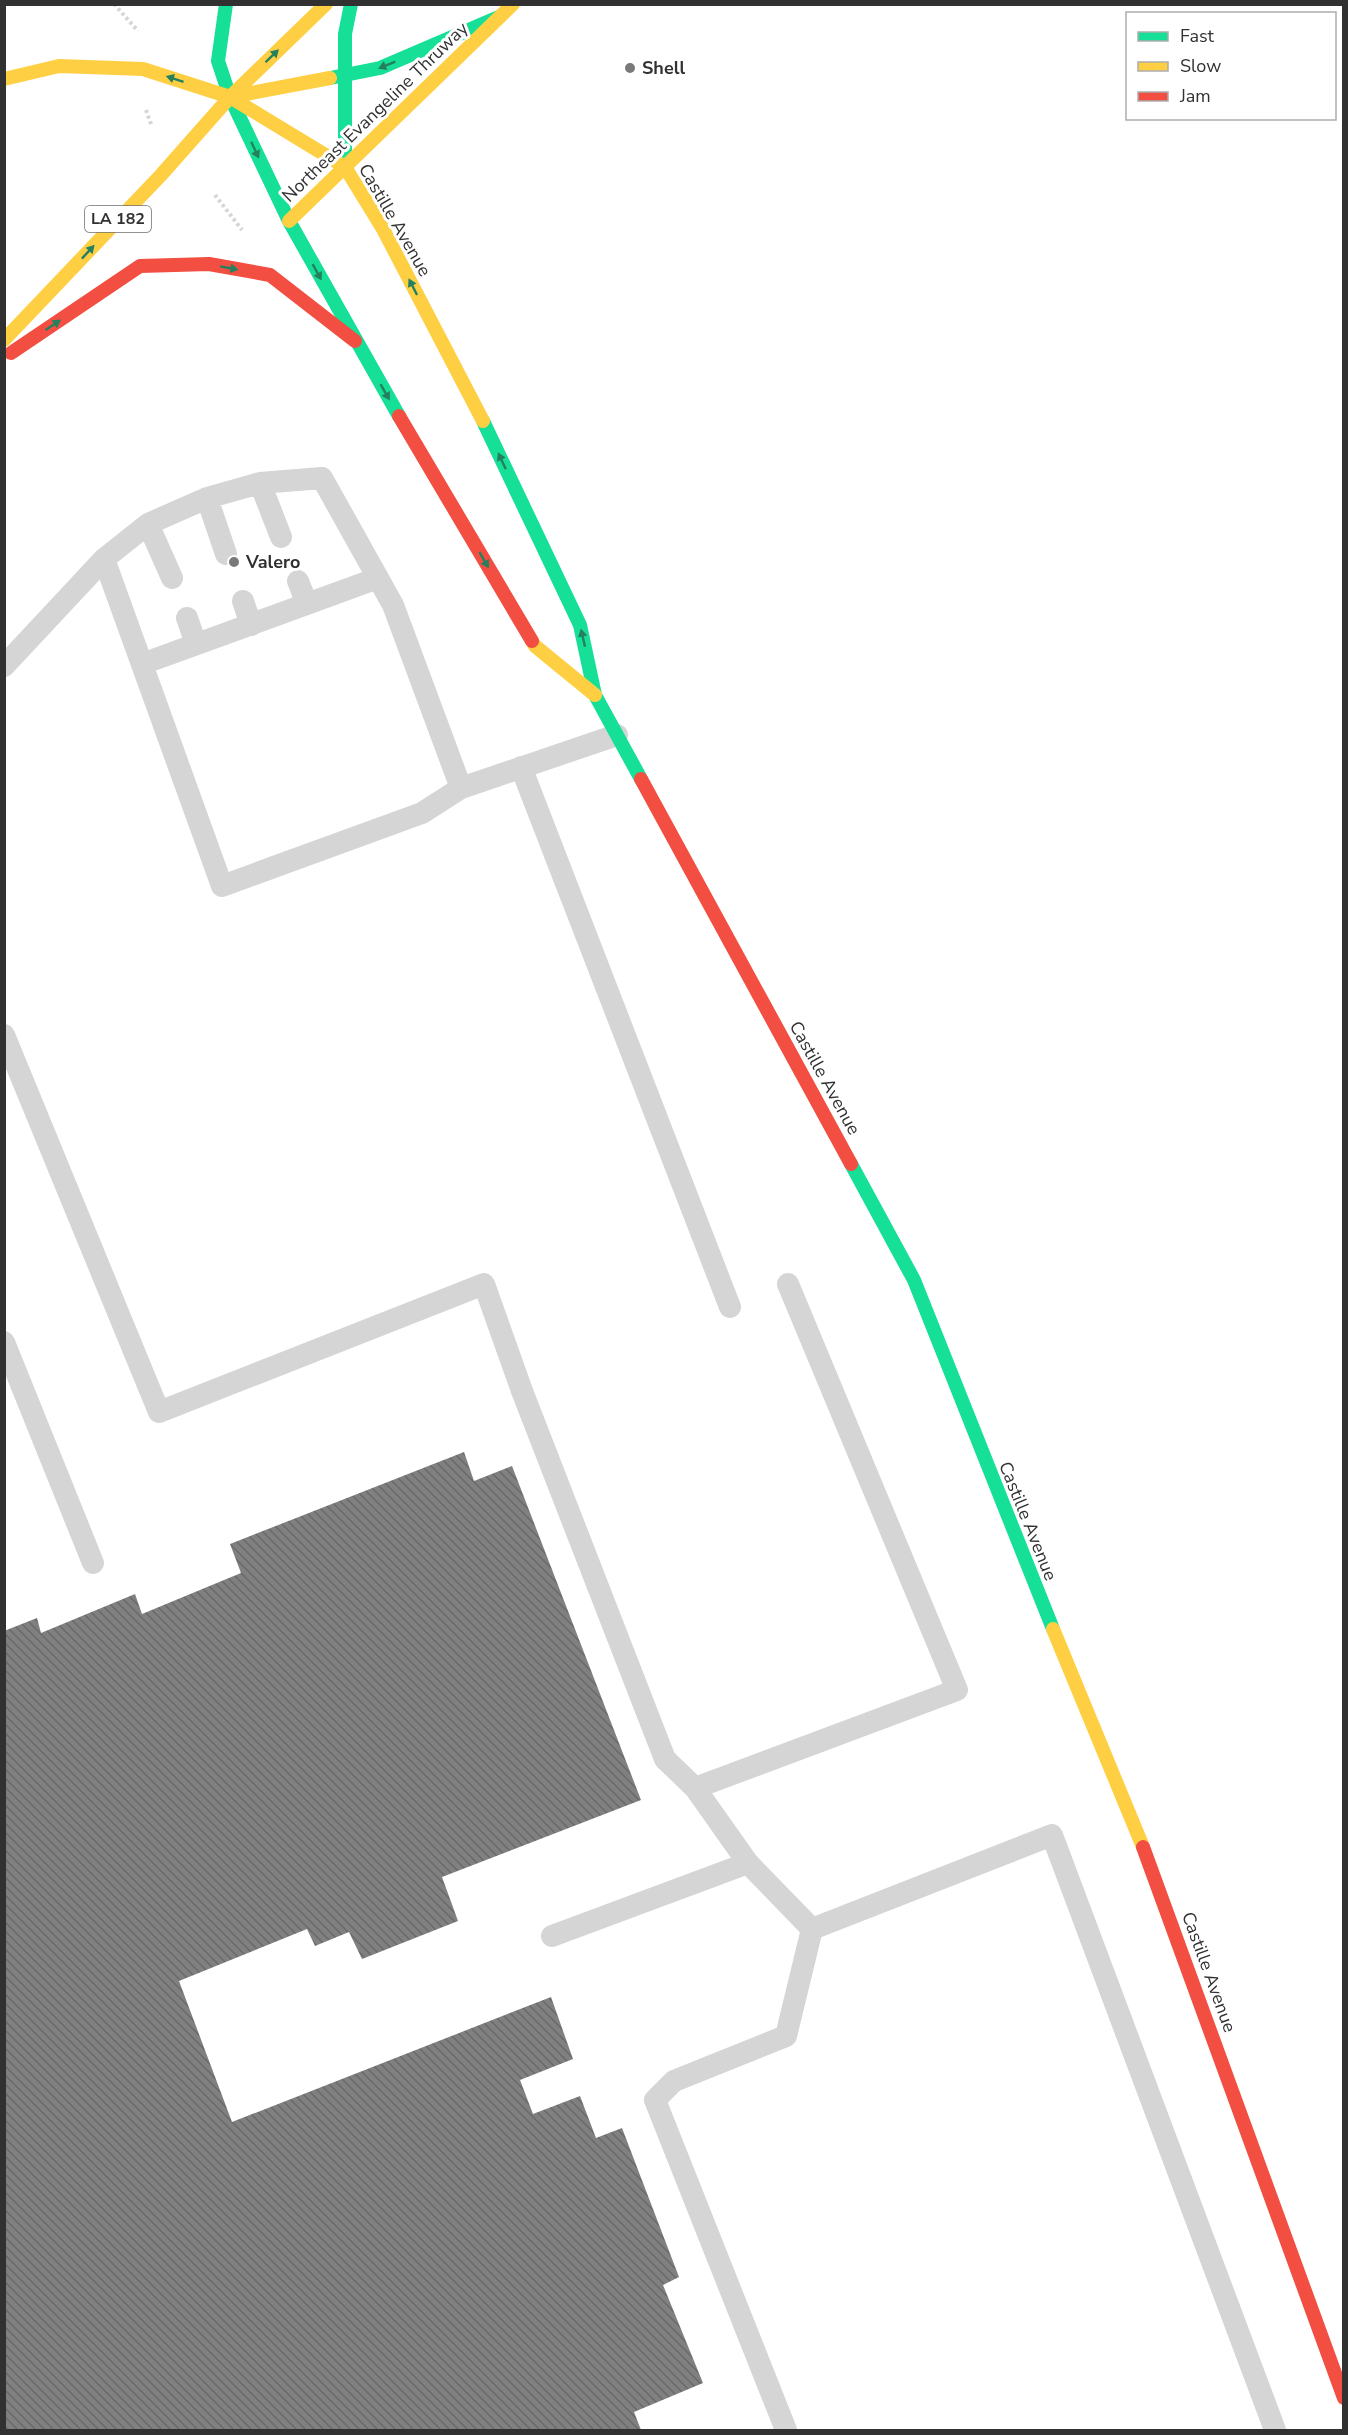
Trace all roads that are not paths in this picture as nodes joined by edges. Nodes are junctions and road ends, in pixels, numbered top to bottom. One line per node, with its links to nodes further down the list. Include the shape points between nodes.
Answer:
1 (226, 4): 8 (main road, via 218,61)
2 (326, 4): 8 (main road, LA 182, one-way to 2)
3 (351, 4): 6 (main road, via 345,34)
4 (513, 4): 5 (main road, Northeast Evangeline Thruway)
5 (499, 17): 6 (main road, one-way to 6, via 380,68); 9 (main road, Northeast Evangeline Thruway)
6 (345, 74): 8 (main road); 9 (main road)
7 (4, 79): 8 (main road, one-way to 7, via 143,69 59,66)
8 (230, 97): 9 (main road, Castille Avenue); 10 (main road, Castille Avenue, one-way to 10); 11 (main road, LA 182, one-way to 8)
9 (345, 167): 10 (main road, Northeast Evangeline Thruway); 30 (main road, Castille Avenue, one-way to 9, via 580,625 491,436 383,229)
10 (289, 221): 12 (main road, Castille Avenue, one-way to 12)
11 (4, 340)
12 (356, 341): 13 (main road, one-way to 12, via 140,266 209,264 270,275); 30 (main road, Castille Avenue, one-way to 30, via 535,646)
13 (4, 357)
14 (260, 483): 15 (lane); 17 (lane); 21 (lane, via 322,478)
15 (207, 498): 16 (lane); 18 (lane)
16 (148, 524): 19 (lane); 20 (lane)
17 (281, 537)
18 (226, 554)
19 (104, 559): 28 (lane); 29 (lane)
20 (172, 578)
21 (378, 578): 24 (lane); 33 (lane, via 393,605)
22 (298, 581): 24 (lane)
23 (243, 601): 26 (lane)
24 (307, 604): 26 (lane)
25 (187, 618): 27 (lane)
26 (250, 625): 27 (lane)
27 (196, 645): 28 (lane)
28 (142, 664): 33 (lane, via 222,886 422,813)
29 (4, 666)
30 (595, 695): 31 (main road, Castille Avenue)
31 (617, 735): 32 (lane); 43 (main road, Castille Avenue, via 914,1280 1160,1890)
32 (521, 767): 33 (lane); 36 (lane)
33 (461, 788)
34 (4, 1035): 39 (lane, via 159,1412 484,1284 665,1759)
35 (788, 1284): 39 (lane, via 957,1690)
36 (730, 1307)
37 (4, 1342): 38 (lane)
38 (93, 1563)
39 (695, 1788): 40 (lane)
40 (748, 1863): 41 (lane); 42 (lane)
41 (812, 1929): 44 (lane, via 786,2036 674,2081 655,2100); 45 (lane, via 1052,1835)
42 (552, 1936)
43 (1344, 2398)
44 (786, 2430)
45 (1275, 2430)

